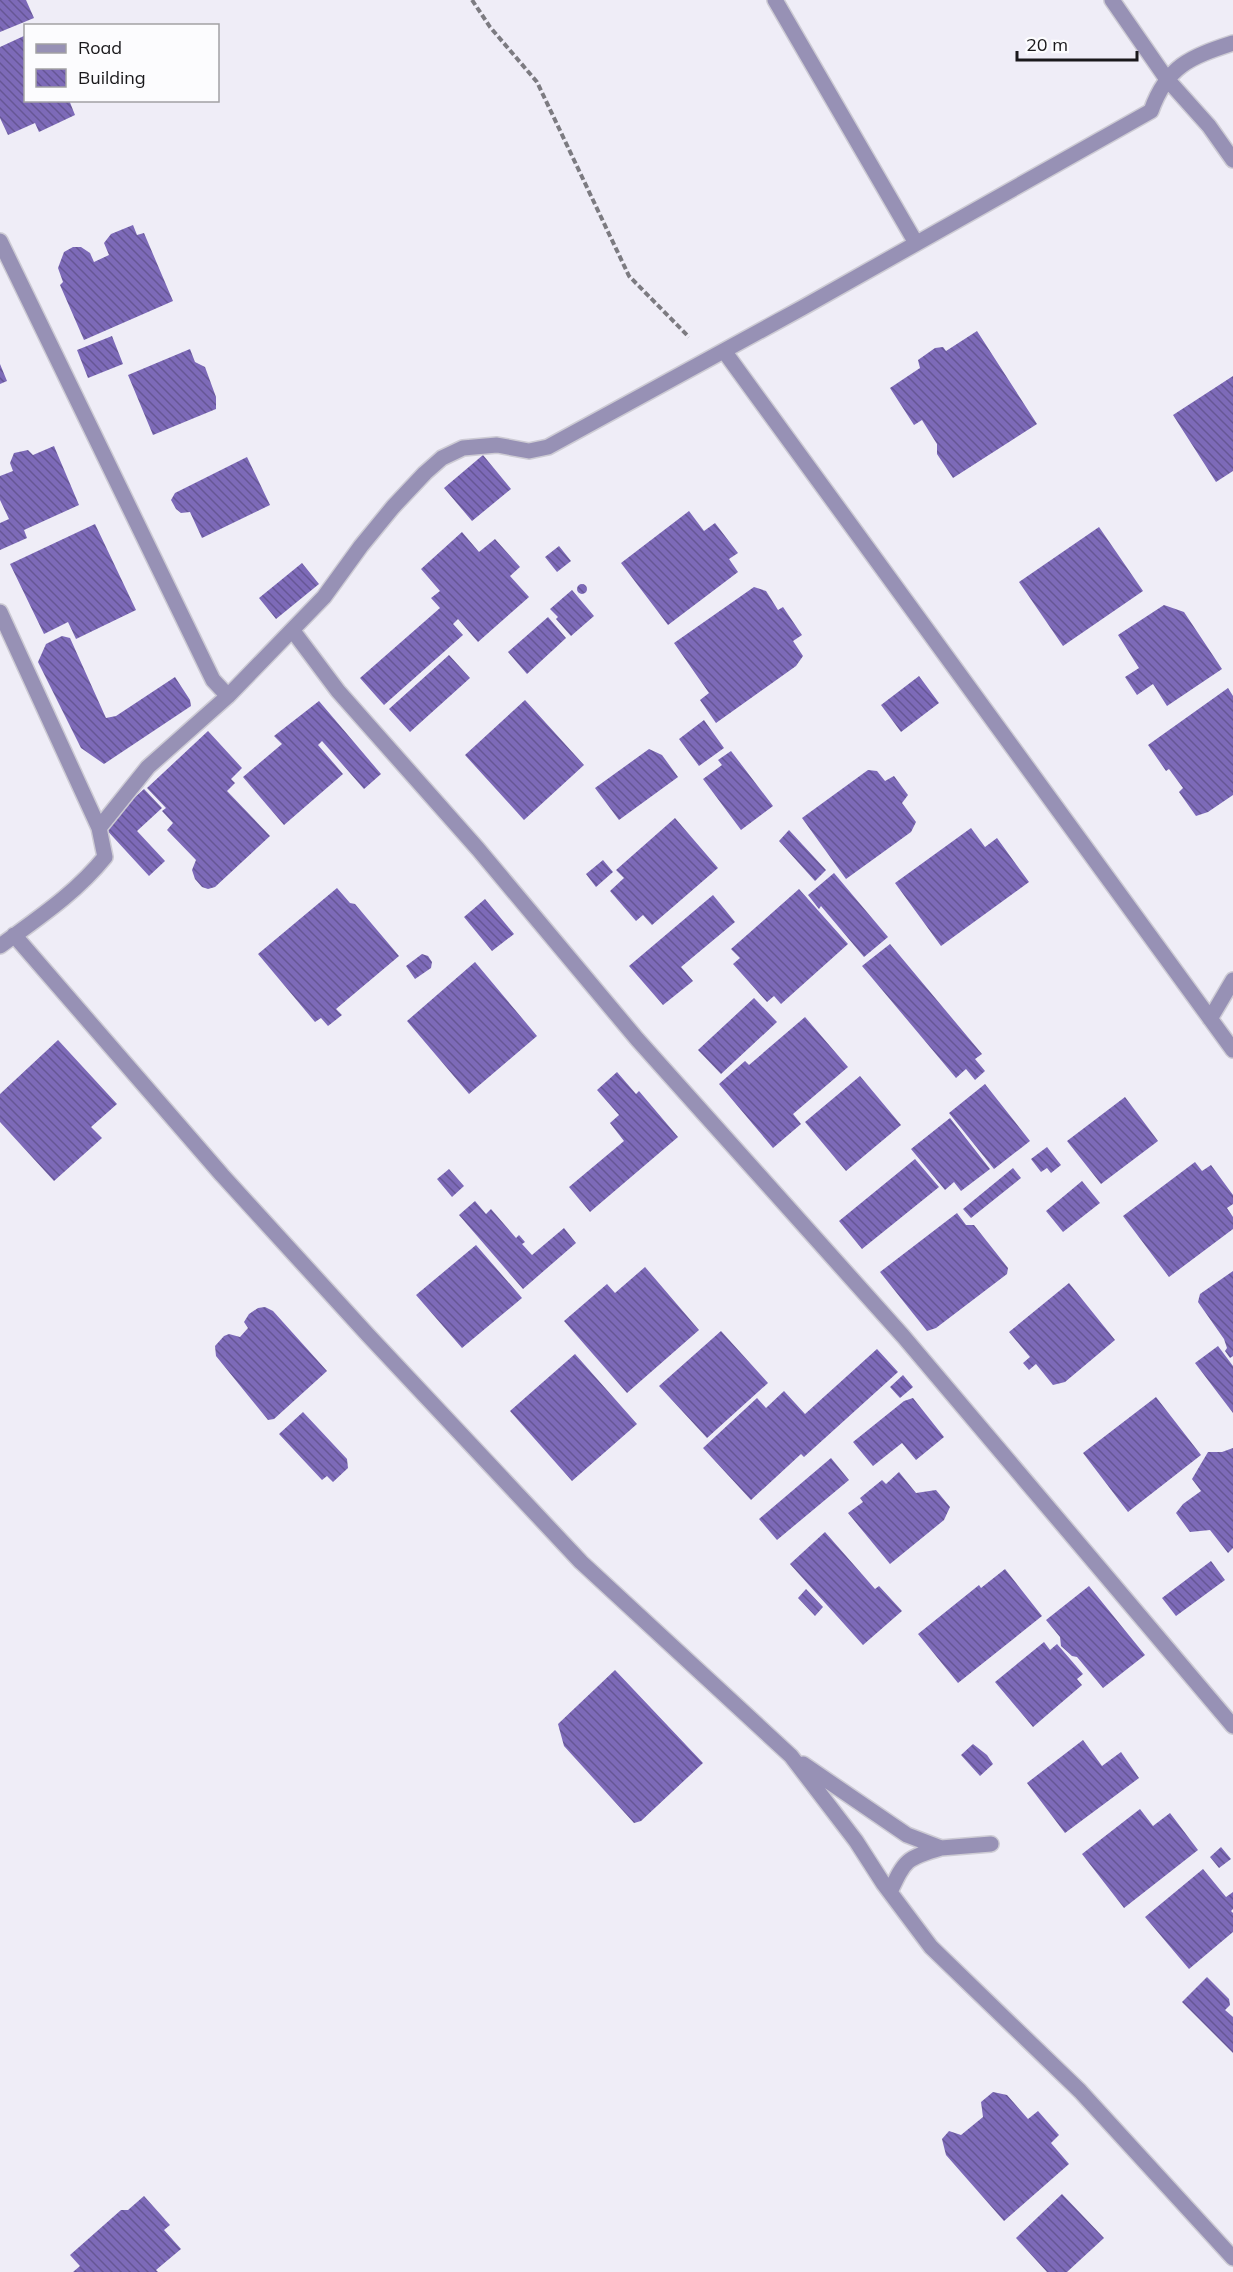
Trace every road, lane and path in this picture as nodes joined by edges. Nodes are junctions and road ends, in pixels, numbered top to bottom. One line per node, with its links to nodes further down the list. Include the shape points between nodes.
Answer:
1 (472, 0): 9 (path, via 537,82 629,276)
2 (775, 0): 8 (street)
3 (1112, 0): 5 (street)
4 (1233, 43): 5 (street, via 1200,54)
5 (1166, 78): 6 (street); 8 (street, via 1151,111)
6 (1233, 160)
7 (0, 241): 12 (street, via 213,680)
8 (916, 243): 9 (street)
9 (717, 355): 11 (street, via 548,447 529,451 497,445 463,448 442,458 393,507); 17 (street)
10 (0, 612): 13 (street)
11 (293, 631): 12 (street); 19 (street, via 338,691 478,849 637,1039 903,1336)
12 (228, 696): 13 (street, via 148,767)
13 (99, 828): 14 (street, via 105,857 87,879 50,911)
14 (14, 935): 15 (street); 20 (street, via 222,1175 573,1553)
15 (0, 946)
16 (1233, 980): 17 (street)
17 (1210, 1019): 18 (street)
18 (1233, 1050)
19 (1233, 1726)
20 (791, 1756): 22 (street, via 907,1835); 23 (street)
21 (990, 1844): 22 (street)
22 (941, 1848): 23 (street, via 903,1864)
23 (890, 1892): 24 (street, via 931,1947 1080,2091)
24 (1233, 2258)

